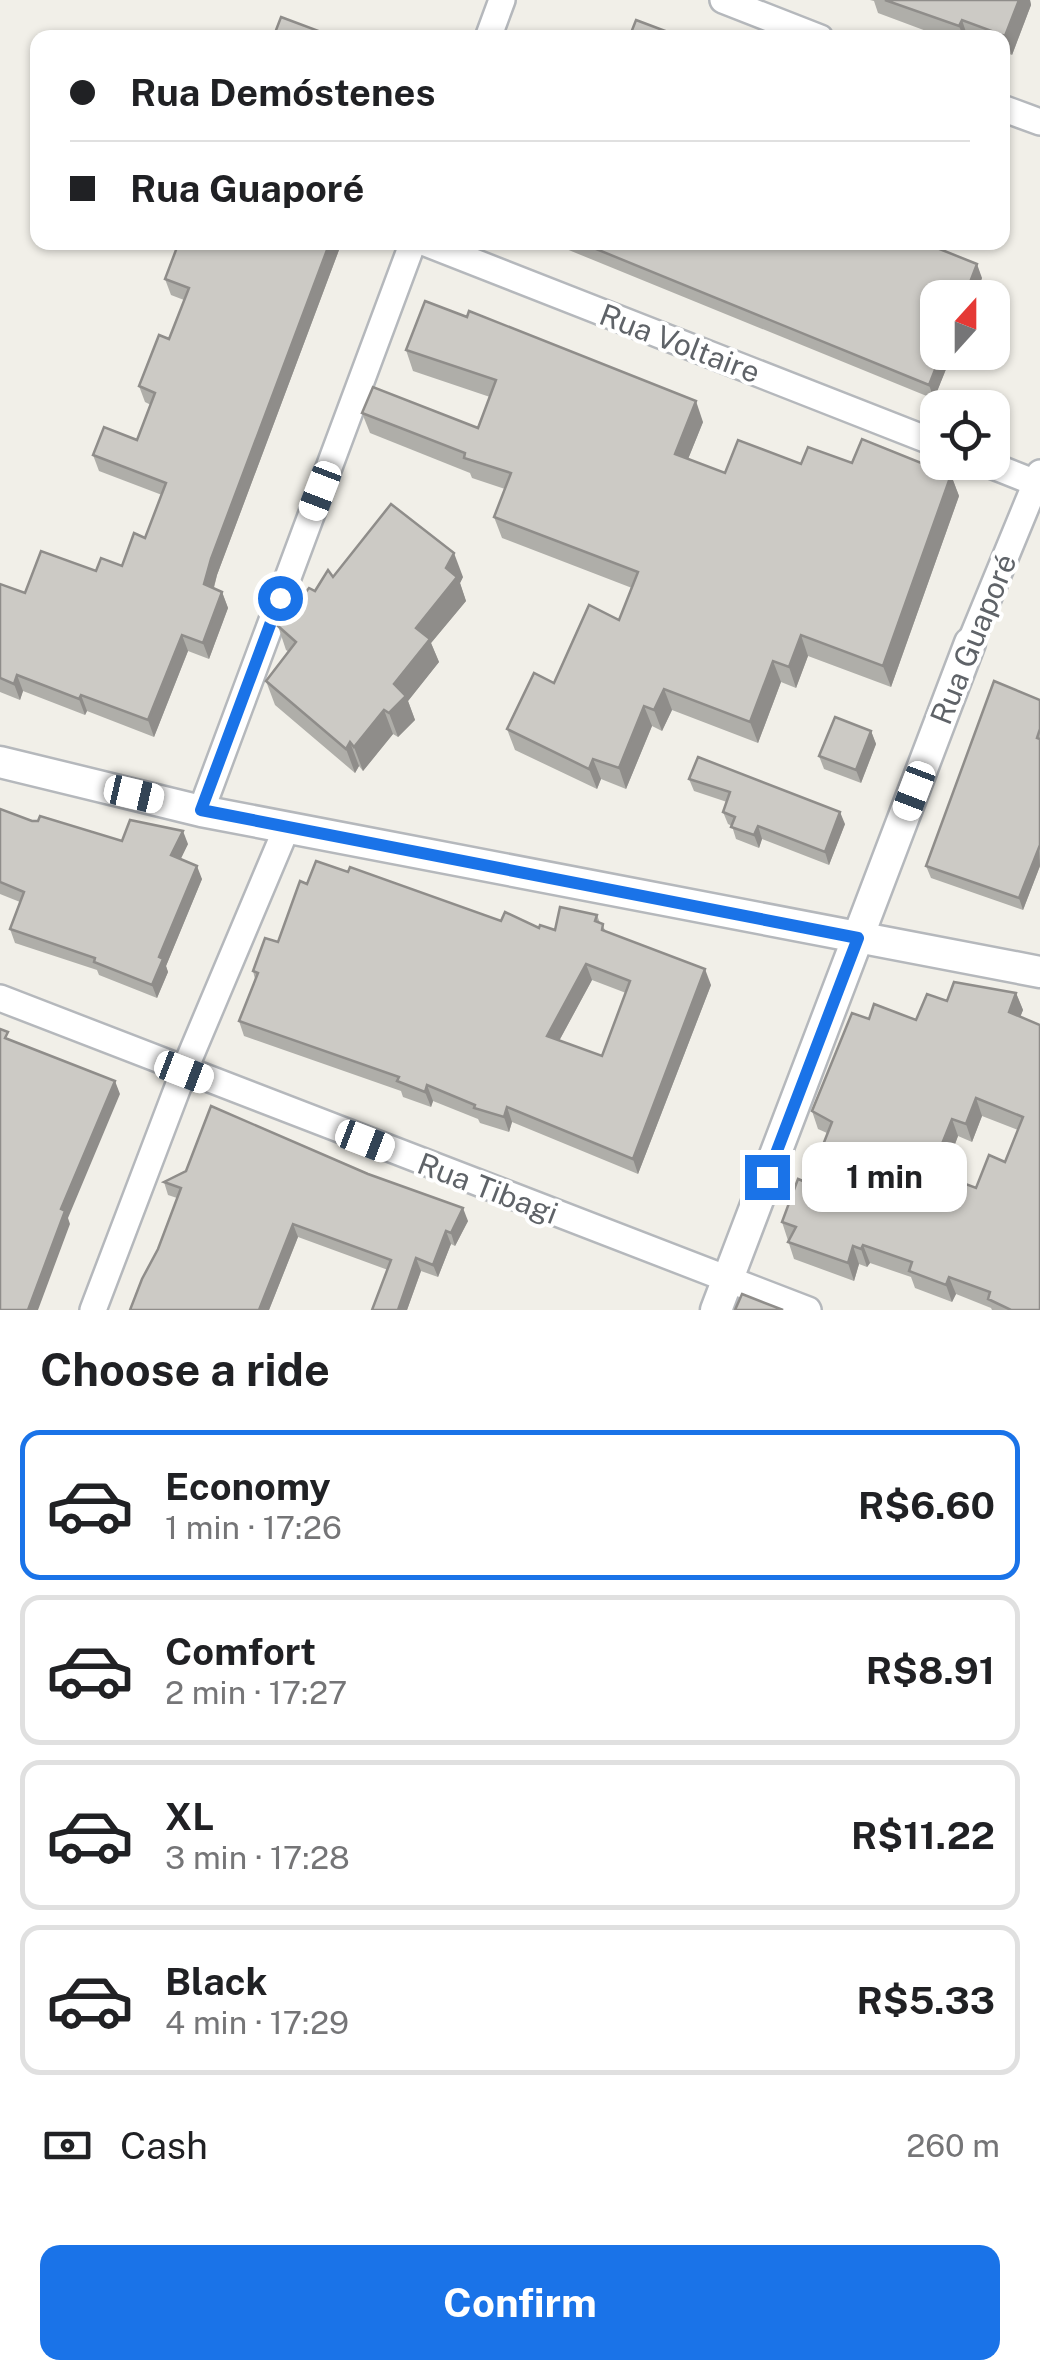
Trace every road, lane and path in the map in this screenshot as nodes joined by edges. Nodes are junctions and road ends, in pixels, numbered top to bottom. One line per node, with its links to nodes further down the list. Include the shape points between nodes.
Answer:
1 (502, 0): 3 (street)
2 (723, 0): 4 (street)
3 (491, 30)
4 (800, 30)
5 (1010, 111): 6 (street)
6 (1040, 122)
7 (411, 250): 14 (street)
8 (443, 250): 9 (street, Rua Voltaire)
9 (920, 437)
10 (1010, 470): 11 (street)
11 (1038, 478): 12 (street, Rua Guaporé)
12 (970, 643): 16 (street, Rua Guaporé)
13 (0, 762): 14 (street)
14 (201, 810): 15 (street)
15 (287, 827): 16 (street); 19 (street)
16 (858, 938): 17 (street); 20 (street, Rua Guaporé)
17 (1040, 972)
18 (0, 998): 19 (street, Rua Tibagi)
19 (184, 1072): 20 (street, Rua Tibagi); 21 (street)
20 (728, 1280): 22 (street, Rua Guaporé); 23 (street, Rua Tibagi)
21 (93, 1310)
22 (716, 1310)
23 (808, 1310)

